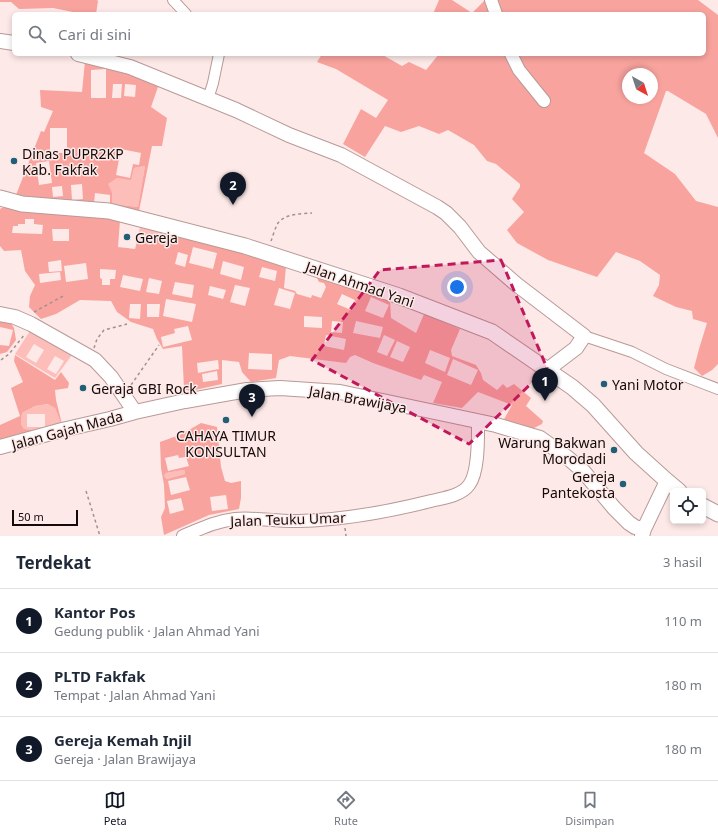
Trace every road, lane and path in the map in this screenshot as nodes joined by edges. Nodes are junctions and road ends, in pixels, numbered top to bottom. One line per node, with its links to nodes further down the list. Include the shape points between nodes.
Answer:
1 (173, 0): 3 (street)
2 (491, 0): 4 (street)
3 (184, 12)
4 (495, 12)
5 (0, 41): 6 (main road)
6 (12, 43)
7 (86, 56): 10 (main road, via 130,67)
8 (219, 56): 10 (street)
9 (512, 56): 11 (street, via 519,70)
10 (208, 99): 19 (main road, via 341,155 437,207 460,227 479,252)
11 (544, 100)
12 (0, 198): 14 (main road, Jalan Ahmad Yani, via 22,204 109,211)
13 (312, 213): 14 (path, via 294,214 278,223)
14 (266, 252): 23 (main road, Jalan Ahmad Yani, via 399,296 485,330 499,336)
15 (65, 295): 17 (path)
16 (0, 314): 17 (main road, via 15,318)
17 (32, 318): 21 (main road); 22 (path, via 18,343)
18 (127, 324): 21 (path, via 104,330 97,339)
19 (584, 336): 23 (main road, via 576,348); 24 (street, via 632,352 666,369)
20 (159, 345): 25 (path)
21 (90, 357): 25 (main road, via 103,368)
22 (2, 360)
23 (547, 370): 29 (main road, Jalan Ahmad Yani, via 593,404 636,453)
24 (718, 389)
25 (123, 394): 26 (main road)
26 (135, 412): 27 (main road, Jalan Brawijaya, via 185,400 247,390 280,388 340,392); 28 (main road, Jalan Gajah Mada)
27 (478, 422): 32 (main road, Jalan Brawijaya, via 540,438 555,448 583,471 624,518); 34 (street, Jalan Teuku Umar, via 477,454 472,479 465,489 453,495 389,511 343,518 296,521 235,519 219,522)
28 (0, 447)
29 (667, 482): 30 (main road, Jalan Ahmad Yani); 32 (main road)
30 (676, 488)
31 (86, 491): 33 (path)
32 (643, 533)
33 (100, 536)
34 (183, 536)

